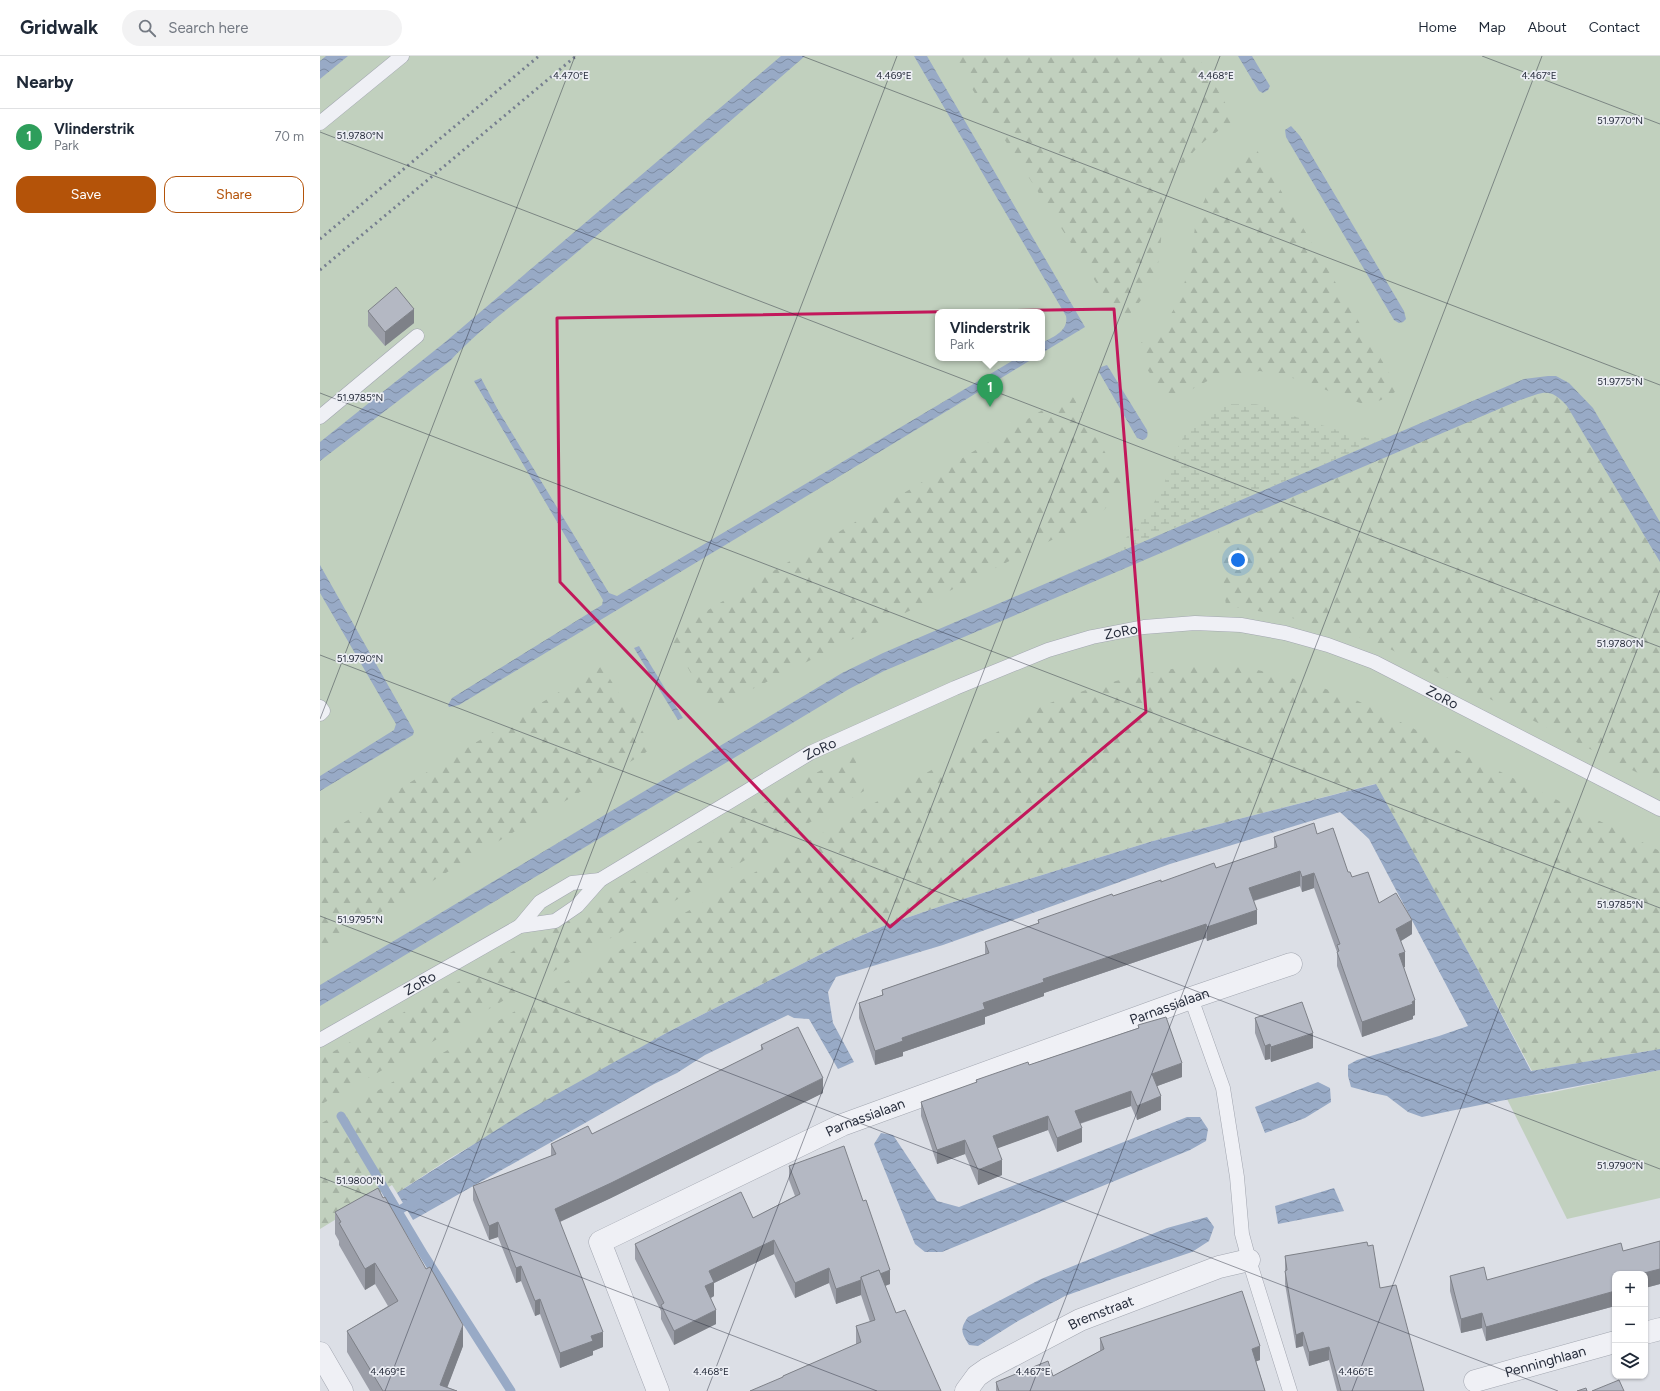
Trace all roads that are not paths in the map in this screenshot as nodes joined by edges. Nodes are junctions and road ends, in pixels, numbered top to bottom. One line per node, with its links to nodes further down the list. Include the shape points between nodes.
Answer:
1 (402, 56): 2 (lane)
2 (320, 123)
3 (417, 336): 4 (lane)
4 (320, 417)
5 (320, 707): 6 (lane, via 324,711)
6 (320, 714)
7 (1660, 809): 8 (lane, ZoRo, via 1374,662 1285,633 1241,625 1195,623 1144,627 1092,637 1048,650 955,688 810,753)
8 (600, 880): 9 (lane, ZoRo, via 572,884 546,898); 9 (lane, ZoRo, via 577,906 555,921)
9 (520, 926): 12 (lane, ZoRo)
10 (1291, 964): 11 (street, Parnassialaan)
11 (1191, 998): 13 (lane, via 1223,1088 1237,1177 1242,1234); 20 (street, Parnassialaan, via 842,1125 600,1242)
12 (320, 1040)
13 (1249, 1260): 21 (street, Bremstraat, via 1219,1267 1080,1320 987,1369 977,1376); 22 (lane)
14 (1660, 1329): 15 (street)
15 (1648, 1332)
16 (1612, 1343): 18 (street, Penninghlaan)
17 (320, 1353): 19 (street)
18 (1475, 1381)
19 (342, 1391)
20 (658, 1391)
21 (966, 1391)
22 (1290, 1391)

